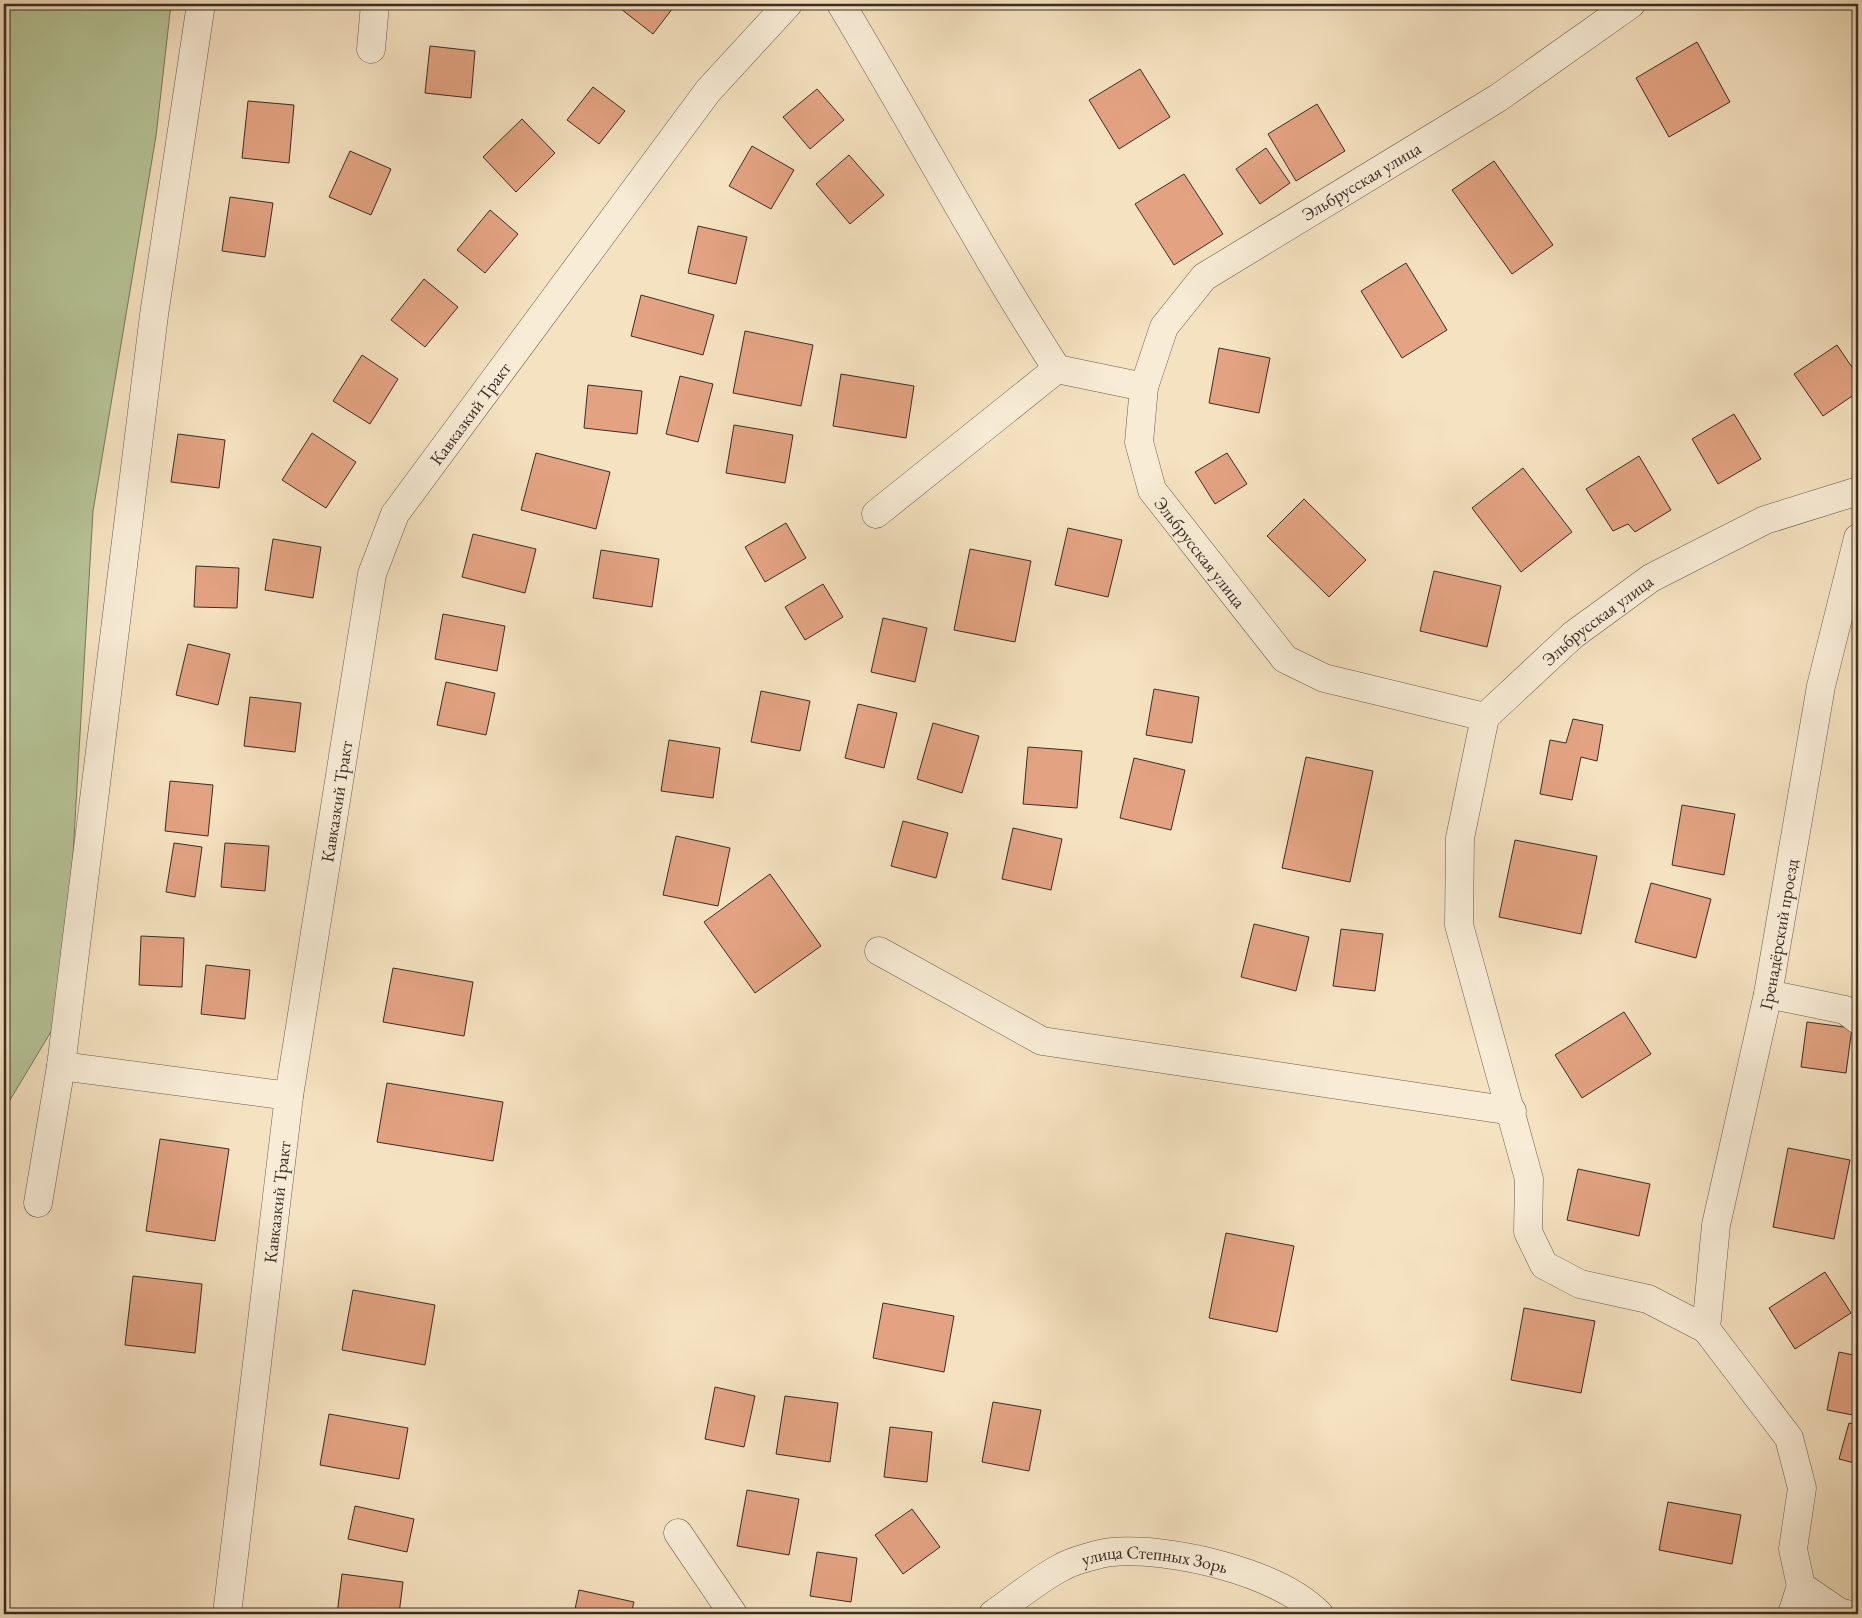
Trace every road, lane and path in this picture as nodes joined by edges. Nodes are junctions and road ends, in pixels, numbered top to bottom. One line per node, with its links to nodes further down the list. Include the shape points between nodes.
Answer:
1 (202, 4): 16 (street, via 154,315)
2 (375, 4): 6 (street)
3 (788, 4): 17 (street, Кавказкий Тракт, via 708,91 395,514 372,574)
4 (841, 4): 7 (street, via 1013,302)
5 (1632, 4): 8 (street, Эльбрусская улица, via 1498,98 1204,277 1164,328)
6 (371, 49)
7 (1057, 369): 8 (street); 10 (street)
8 (1144, 387): 12 (street, Эльбрусская улица, via 1139,442 1152,490 1285,659 1324,678)
9 (1858, 491): 12 (street, Эльбрусская улица, via 1765,520 1651,578 1573,635)
10 (876, 514)
11 (1858, 538): 14 (street, Гренадёрский проезд, via 1821,686)
12 (1485, 717): 18 (street, via 1460,838 1459,925)
13 (879, 951): 18 (street, via 1042,1041)
14 (1768, 994): 15 (street, via 1846,1010); 20 (street, Гренадёрский проезд, via 1716,1225)
15 (1858, 1020)
16 (61, 1066): 17 (street); 19 (street)
17 (289, 1096): 23 (street, Кавказкий Тракт)
18 (1512, 1112): 20 (street, via 1529,1179 1528,1232 1544,1265 1580,1284 1648,1298)
19 (38, 1203)
20 (1706, 1330): 22 (street, via 1789,1438 1802,1488 1793,1549)
21 (678, 1533): 24 (street)
22 (1801, 1586): 27 (street); 28 (street)
23 (227, 1614)
24 (733, 1614)
25 (992, 1614): 26 (street, улица Степных Зорь, via 1062,1566 1112,1552 1179,1555 1267,1580)
26 (1319, 1614)
27 (1792, 1614)
28 (1847, 1614)

